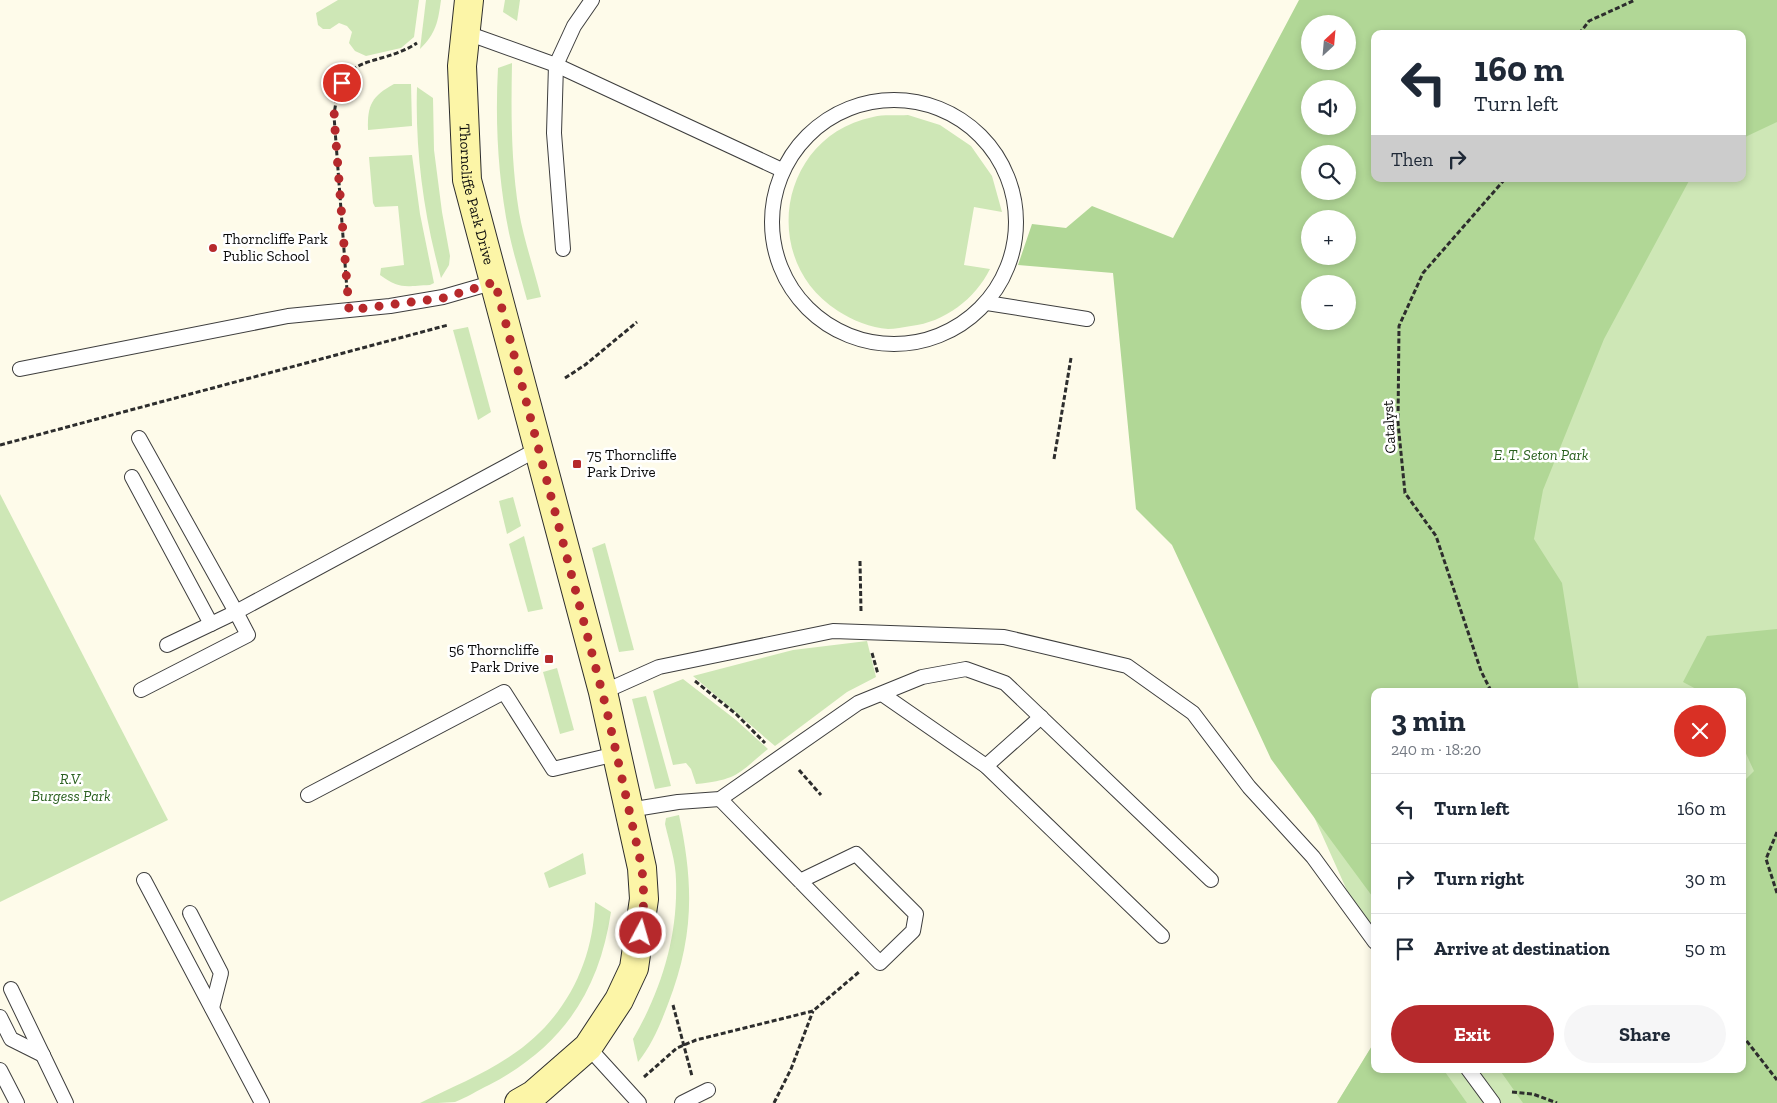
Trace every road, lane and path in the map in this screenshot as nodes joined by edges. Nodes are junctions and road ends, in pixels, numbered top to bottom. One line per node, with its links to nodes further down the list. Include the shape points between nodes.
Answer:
1 (469, 0): 5 (street, Thorncliffe Park Drive)
2 (592, 0): 7 (lane, via 574,26)
3 (1635, 0): 4 (path, via 1589,21)
4 (1582, 30)
5 (464, 32): 7 (lane); 11 (street, Thorncliffe Park Drive, via 462,66 468,180)
6 (417, 42): 13 (path, via 405,50 364,62 351,70 336,97 334,116)
7 (556, 64): 8 (lane); 10 (lane, via 554,133)
8 (782, 170): 12 (lane, via 771,208 772,246 787,283 819,319 844,335 882,345 921,342 957,328); 12 (lane, via 806,135 819,125 840,111 880,99 922,102 961,118 992,147 1011,184 1018,226 1009,267)
9 (1502, 182): 29 (path, Catalyst, via 1422,273 1399,326 1398,423 1405,493 1436,536 1480,671)
10 (562, 249)
11 (495, 282): 13 (lane, via 443,298); 22 (street, Thorncliffe Park Drive)
12 (987, 303): 14 (lane)
13 (349, 310): 18 (lane, via 288,316)
14 (1087, 318)
15 (637, 322): 19 (path, via 586,365)
16 (448, 325): 21 (path)
17 (1071, 358): 23 (path)
18 (20, 369)
19 (565, 378)
20 (139, 438): 25 (lane)
21 (0, 445)
22 (538, 449): 25 (lane); 31 (street, Thorncliffe Park Drive)
23 (1054, 459)
24 (132, 477): 26 (lane)
25 (236, 612): 26 (lane); 30 (lane, via 248,635)
26 (211, 624): 27 (lane)
27 (167, 645)
28 (673, 664): 31 (lane); 35 (path, via 736,714); 48 (lane, via 833,631 1004,637 1126,666 1193,713 1249,787 1313,856)
29 (1489, 688)
30 (141, 690)
31 (602, 692): 34 (street, Thorncliffe Park Drive)
32 (882, 694): 33 (lane, via 922,677 966,669 1004,683); 35 (lane, via 858,703); 36 (lane)
33 (1041, 717): 36 (lane); 43 (lane)
34 (616, 754): 37 (lane, via 553,769 504,692); 40 (street, Thorncliffe Park Drive)
35 (780, 758): 38 (path, via 799,770); 39 (lane)
36 (986, 766): 47 (lane)
37 (308, 795)
38 (821, 795)
39 (720, 799): 40 (lane); 44 (lane)
40 (629, 810): 57 (street, Thorncliffe Park Drive, via 642,868 641,933 634,968 619,1000)
41 (1777, 832): 45 (path, via 1766,859)
42 (144, 880): 52 (lane)
43 (1211, 880)
44 (800, 881): 49 (lane); 49 (lane, via 856,854 916,914 913,931 907,938 880,963)
45 (1777, 893)
46 (190, 913): 52 (lane, via 221,973)
47 (1162, 936)
48 (1371, 936)
49 (872, 956): 53 (path, via 861,970)
50 (11, 989): 58 (lane)
51 (673, 1005): 56 (path)
52 (212, 1008): 67 (lane)
53 (813, 1011): 56 (path); 70 (path, via 792,1069)
54 (0, 1017): 58 (lane, via 11,1039)
55 (1746, 1040): 61 (path)
56 (683, 1045): 63 (path); 64 (path, via 644,1076)
57 (588, 1048): 64 (lane); 68 (street, Thorncliffe Park Drive)
58 (42, 1055): 66 (lane)
59 (0, 1070): 65 (lane)
60 (1471, 1073): 62 (lane)
61 (1777, 1080)
62 (1482, 1088): 71 (lane); 72 (path, via 1533,1094)
63 (703, 1091): 69 (lane)
64 (636, 1100)
65 (17, 1103)
66 (66, 1103)
67 (262, 1103)
68 (519, 1103)
69 (682, 1103)
70 (774, 1103)
71 (1493, 1103)
72 (1557, 1103)

